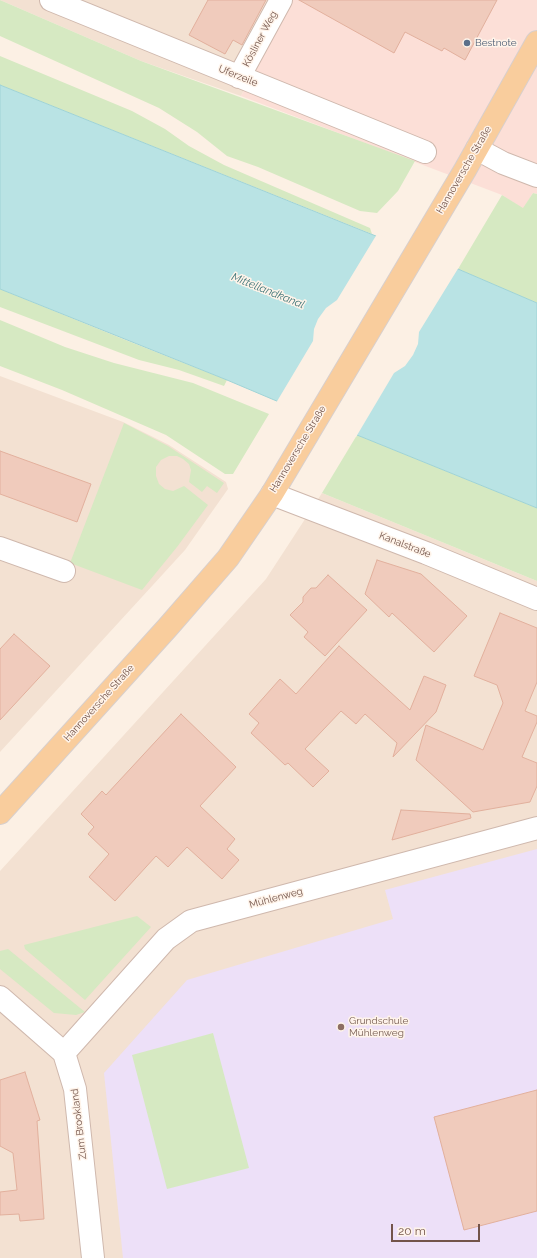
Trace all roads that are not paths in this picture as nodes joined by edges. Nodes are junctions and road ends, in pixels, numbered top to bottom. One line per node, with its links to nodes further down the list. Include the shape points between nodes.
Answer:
1 (51, 0): 4 (street, Uferzeile)
2 (281, 0): 4 (street, Kösliner Weg)
3 (537, 42): 5 (main road, Hannoversche Straße)
4 (239, 77): 6 (street, Uferzeile)
5 (477, 149): 7 (street, via 503,163); 8 (main road, Hannoversche Straße)
6 (424, 152)
7 (537, 176)
8 (272, 494): 11 (street, Kanalstraße); 12 (main road, Hannoversche Straße, via 221,567)
9 (0, 548): 10 (street)
10 (64, 571)
11 (537, 599)
12 (0, 813)
13 (537, 828): 15 (street, Mühlenweg, via 191,921 166,939)
14 (0, 997): 15 (street)
15 (64, 1053): 16 (street, Zum Brookland, via 75,1089)
16 (93, 1258)

